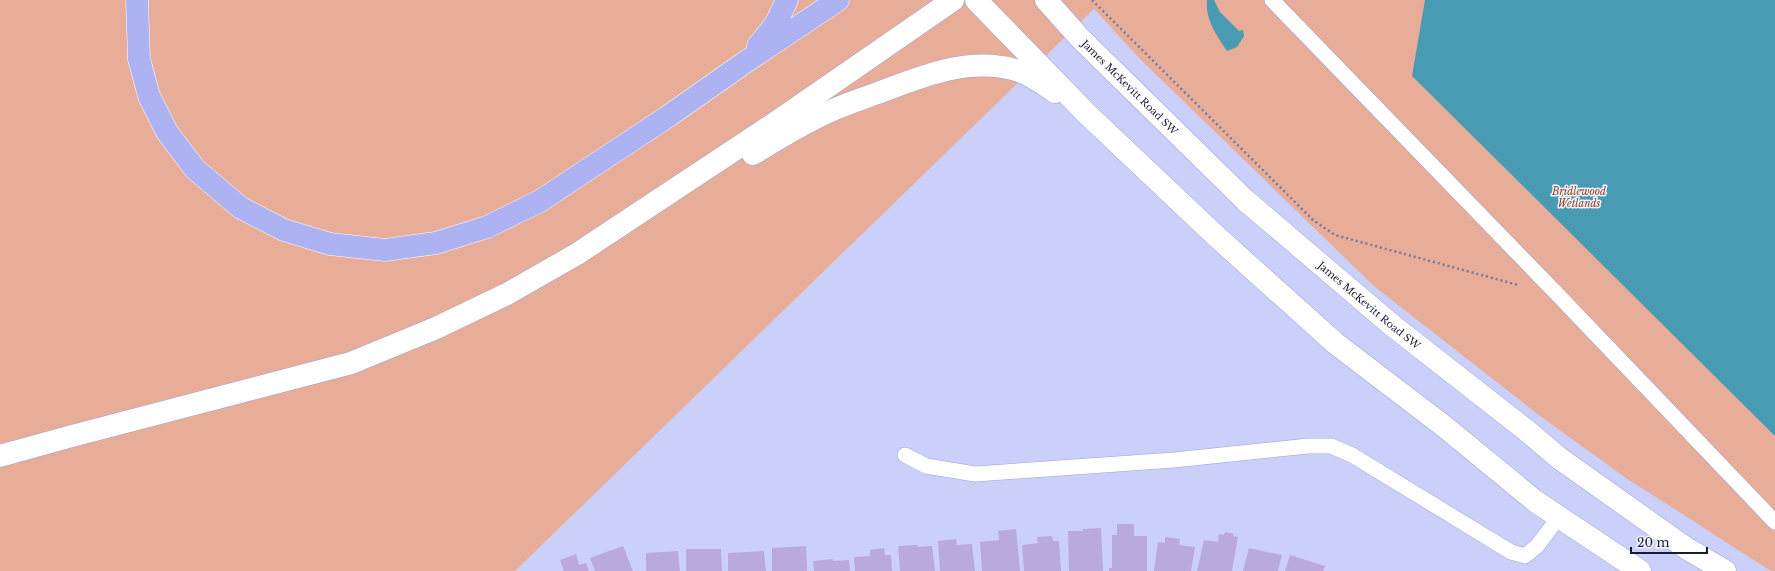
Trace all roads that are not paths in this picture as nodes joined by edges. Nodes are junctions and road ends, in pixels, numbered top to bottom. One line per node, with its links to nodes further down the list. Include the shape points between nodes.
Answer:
1 (137, 0): 8 (highway, via 138,59 149,96 167,132 195,169 241,208 284,230 330,244 385,250 436,243 487,227 540,201 667,117)
2 (787, 0): 8 (highway, via 775,25)
3 (838, 0): 8 (highway)
4 (953, 0): 10 (main road)
5 (976, 0): 9 (main road)
6 (1046, 0): 16 (main road, James McKevitt Road SW, via 1080,38 1245,200 1393,326 1559,458 1686,548)
7 (1272, 0): 14 (lane)
8 (744, 62)
9 (1087, 114): 10 (main road, via 1038,81 1016,70 976,66 930,73 835,109 768,144 631,232); 13 (main road, via 1334,343)
10 (577, 254): 12 (main road, via 507,294 436,328 351,363)
11 (904, 455): 13 (lane, via 926,466 975,474 1331,446 1352,455 1511,552 1525,556 1537,546)
12 (0, 456)
13 (1559, 517): 15 (main road)
14 (1775, 522)
15 (1640, 571)
16 (1725, 571)

